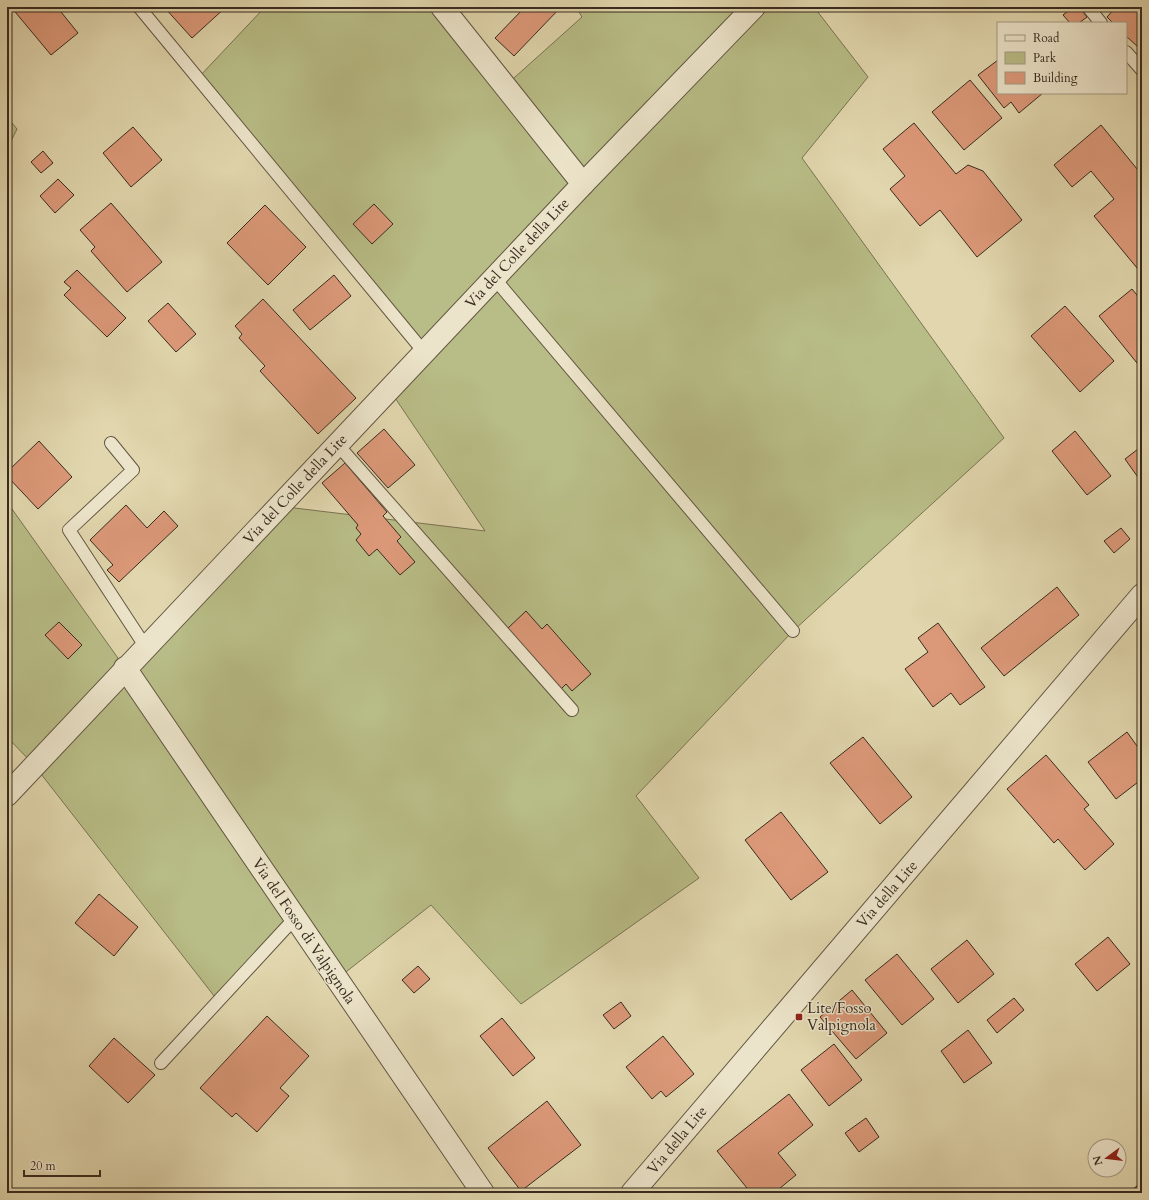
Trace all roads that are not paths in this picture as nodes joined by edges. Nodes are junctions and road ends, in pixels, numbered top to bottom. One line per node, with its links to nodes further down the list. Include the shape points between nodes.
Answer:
1 (139, 7): 10 (lane)
2 (442, 7): 8 (street)
3 (754, 7): 8 (street, Via del Colle della Lite)
4 (1088, 7): 5 (lane)
5 (1100, 22)
6 (1127, 53): 7 (lane)
7 (1142, 70)
8 (583, 184): 9 (street, Via del Colle della Lite)
9 (494, 278): 10 (street, Via del Colle della Lite); 14 (lane)
10 (424, 352): 12 (street, Via del Colle della Lite)
11 (111, 443): 15 (lane, via 133,470 69,530)
12 (337, 444): 15 (street, Via del Colle della Lite); 17 (lane)
13 (1142, 595): 22 (street, Via della Lite)
14 (793, 631)
15 (145, 646): 16 (street, Via del Colle della Lite)
16 (125, 668): 18 (street, Via del Colle della Lite); 19 (street, Via del Fosso di Valpignola)
17 (572, 710)
18 (7, 795)
19 (295, 918): 20 (lane); 21 (street, Via del Fosso di Valpignola)
20 (161, 1063)
21 (483, 1193)
22 (632, 1193)

